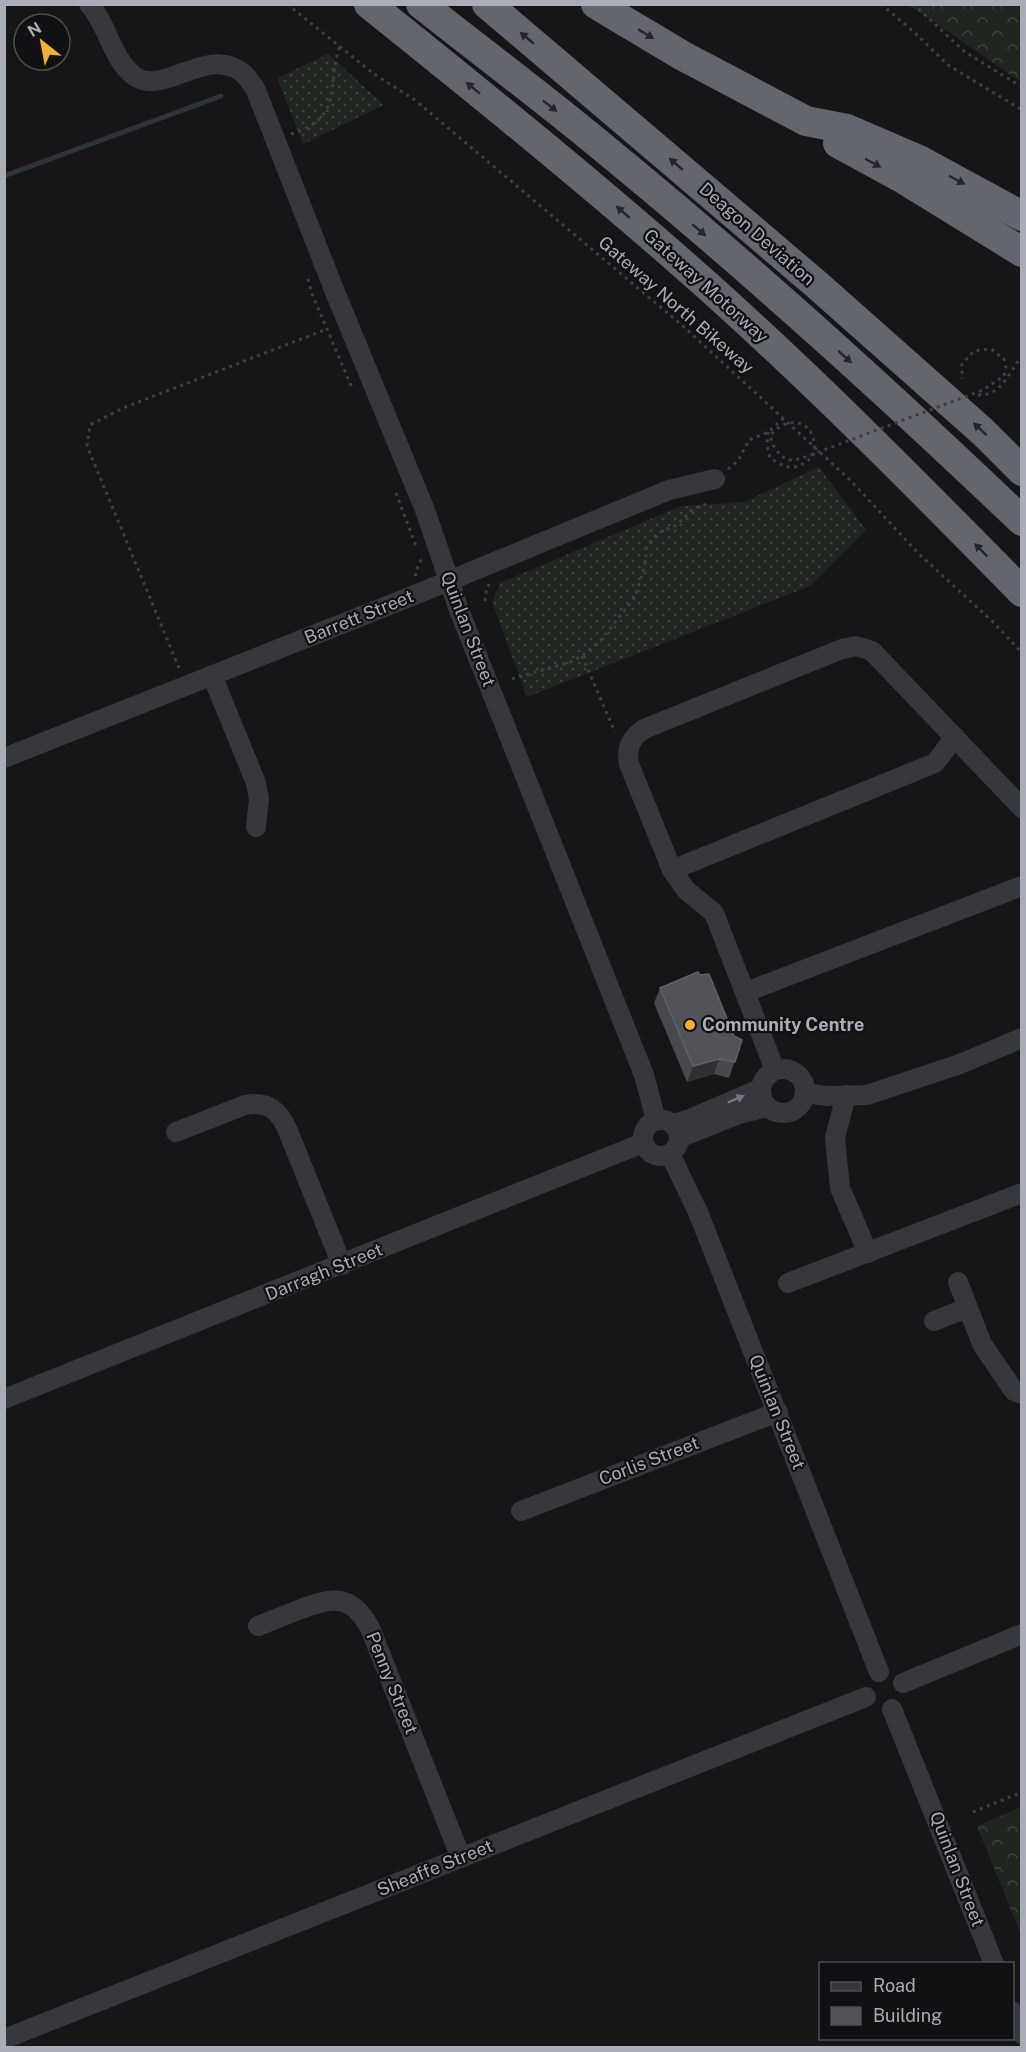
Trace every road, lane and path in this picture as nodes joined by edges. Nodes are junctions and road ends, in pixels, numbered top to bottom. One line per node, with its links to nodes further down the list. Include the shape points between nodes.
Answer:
1 (89, 4): 13 (street, Quinlan Street, via 98,14 120,60 135,76 156,82 204,65 221,64 244,74 255,88)
2 (287, 4): 9 (path, Gateway North Bikeway)
3 (369, 4): 28 (highway, Gateway Motorway, one-way to 3, via 872,440 711,290 488,99)
4 (421, 4): 25 (highway, Gateway Motorway, one-way to 25, via 606,150 792,310)
5 (487, 4): 22 (highway, Deagon Deviation, one-way to 5, via 825,292)
6 (596, 4): 12 (highway, one-way to 12, via 683,56)
7 (881, 4): 11 (path, via 948,66)
8 (913, 4): 10 (path, via 965,52)
9 (340, 46): 13 (path, via 332,99 326,112 314,123); 20 (path, Gateway North Bikeway, via 482,155 684,327)
10 (1022, 87)
11 (1022, 110)
12 (806, 121): 14 (highway, one-way to 14, via 847,129 920,160); 15 (highway, one-way to 15, via 841,146 902,178)
13 (275, 140): 27 (street, Quinlan Street, via 425,510)
14 (1022, 216)
15 (1022, 252)
16 (327, 329): 34 (path, via 123,408 90,425 87,446)
17 (1022, 356): 19 (path, via 996,390 979,395)
18 (967, 385): 21 (path, bridge, via 962,378 962,364 974,351 991,349 1004,359 1004,376 983,390 817,452 808,456 800,459 788,460 772,445 770,436 783,424 793,421 813,434 815,447 813,456 803,465 784,467 770,458)
19 (972, 392)
20 (783, 419): 21 (path); 30 (path, Gateway North Bikeway, via 850,480)
21 (768, 432): 23 (path, via 749,440 738,461)
22 (1022, 471)
23 (715, 479): 27 (street, Barrett Street, via 669,490)
24 (709, 504): 31 (path, via 693,509 677,525 658,533 647,546 635,597 601,640)
25 (1022, 521)
26 (495, 578): 29 (path)
27 (449, 580): 32 (street, Barrett Street); 49 (street, Quinlan Street, via 650,1096)
28 (1022, 592)
29 (485, 601)
30 (1022, 653)
31 (582, 656): 33 (path); 36 (path, via 619,739)
32 (212, 675): 34 (street, Barrett Street); 39 (street, via 256,783)
33 (512, 679)
34 (186, 686): 37 (street, Barrett Street)
35 (955, 737): 36 (street, via 872,651 856,646 644,729); 38 (street); 40 (street, via 934,763)
36 (628, 745): 40 (street, via 629,764)
37 (4, 758)
38 (1022, 808)
39 (256, 827)
40 (672, 870): 42 (street, via 686,890 714,913)
41 (1022, 886): 42 (street)
42 (746, 992): 44 (street)
43 (1022, 1038): 46 (street, via 960,1064 867,1095)
44 (775, 1070): 45 (street, via 790,1069 796,1073); 47 (street, via 765,1077)
45 (805, 1093): 46 (street); 47 (street, via 799,1106 780,1113)
46 (846, 1095): 52 (street, via 835,1138 840,1188)
47 (764, 1098): 49 (street, via 690,1119)
48 (176, 1132): 53 (street, via 244,1105 255,1103 275,1110 285,1124)
49 (670, 1134): 50 (street, via 651,1123 644,1132); 50 (street, via 665,1156 654,1155); 60 (street, Quinlan Street)
50 (643, 1143): 53 (street, Darragh Street)
51 (1022, 1193): 52 (street)
52 (868, 1252): 55 (street)
53 (342, 1265): 59 (street, Darragh Street)
54 (958, 1282): 56 (street)
55 (788, 1283)
56 (967, 1308): 57 (street); 58 (street, via 982,1344 1014,1391)
57 (934, 1321)
58 (1022, 1394)
59 (4, 1399)
60 (778, 1412): 61 (street, Corlis Street); 64 (street, Quinlan Street)
61 (521, 1511)
62 (258, 1626): 70 (street, Penny Street, via 321,1601 336,1599 350,1603 363,1614)
63 (1022, 1634): 65 (street)
64 (879, 1672): 65 (street, via 896,1674); 66 (street, via 869,1680)
65 (903, 1683): 67 (street, via 904,1695)
66 (866, 1697): 67 (street, via 874,1707); 70 (street, Sheaffe Street)
67 (892, 1709): 71 (street, Quinlan Street)
68 (1022, 1792): 69 (path)
69 (973, 1812)
70 (461, 1858): 74 (street, Sheaffe Street)
71 (993, 1962)
72 (1014, 2016): 73 (street)
73 (1022, 2034)
74 (4, 2039)

